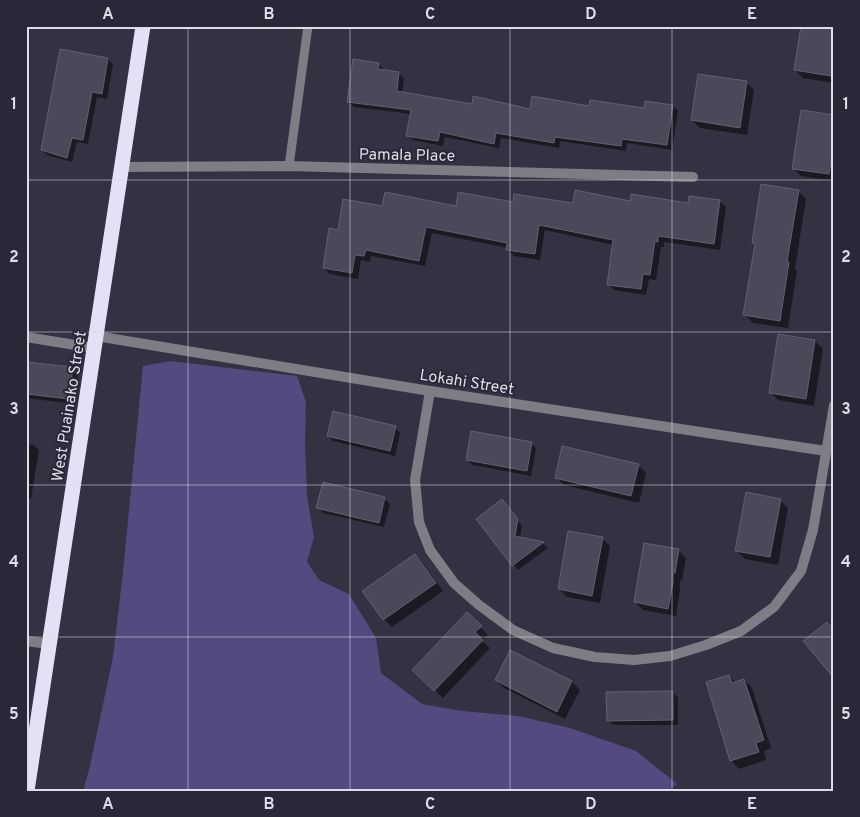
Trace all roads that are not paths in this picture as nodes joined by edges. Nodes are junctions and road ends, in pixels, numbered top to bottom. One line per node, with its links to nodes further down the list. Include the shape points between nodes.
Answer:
1 (143, 26): 4 (highway, West Puainako Street)
2 (308, 26): 3 (lane)
3 (289, 166): 4 (street, Pamala Place); 5 (street, Pamala Place)
4 (121, 167): 7 (highway, West Puainako Street)
5 (692, 177)
6 (26, 337): 7 (street, Lokahi Street)
7 (95, 342): 8 (street, Lokahi Street); 12 (highway, West Puainako Street)
8 (430, 391): 10 (street, Lokahi Street); 10 (street, via 415,480 419,522 430,550 454,584 514,630 553,648 595,657 634,660 670,656 741,631 774,607 801,571)
9 (834, 405): 10 (street)
10 (830, 451)
11 (26, 641): 12 (street)
12 (49, 644): 13 (highway, West Puainako Street)
13 (27, 791)

